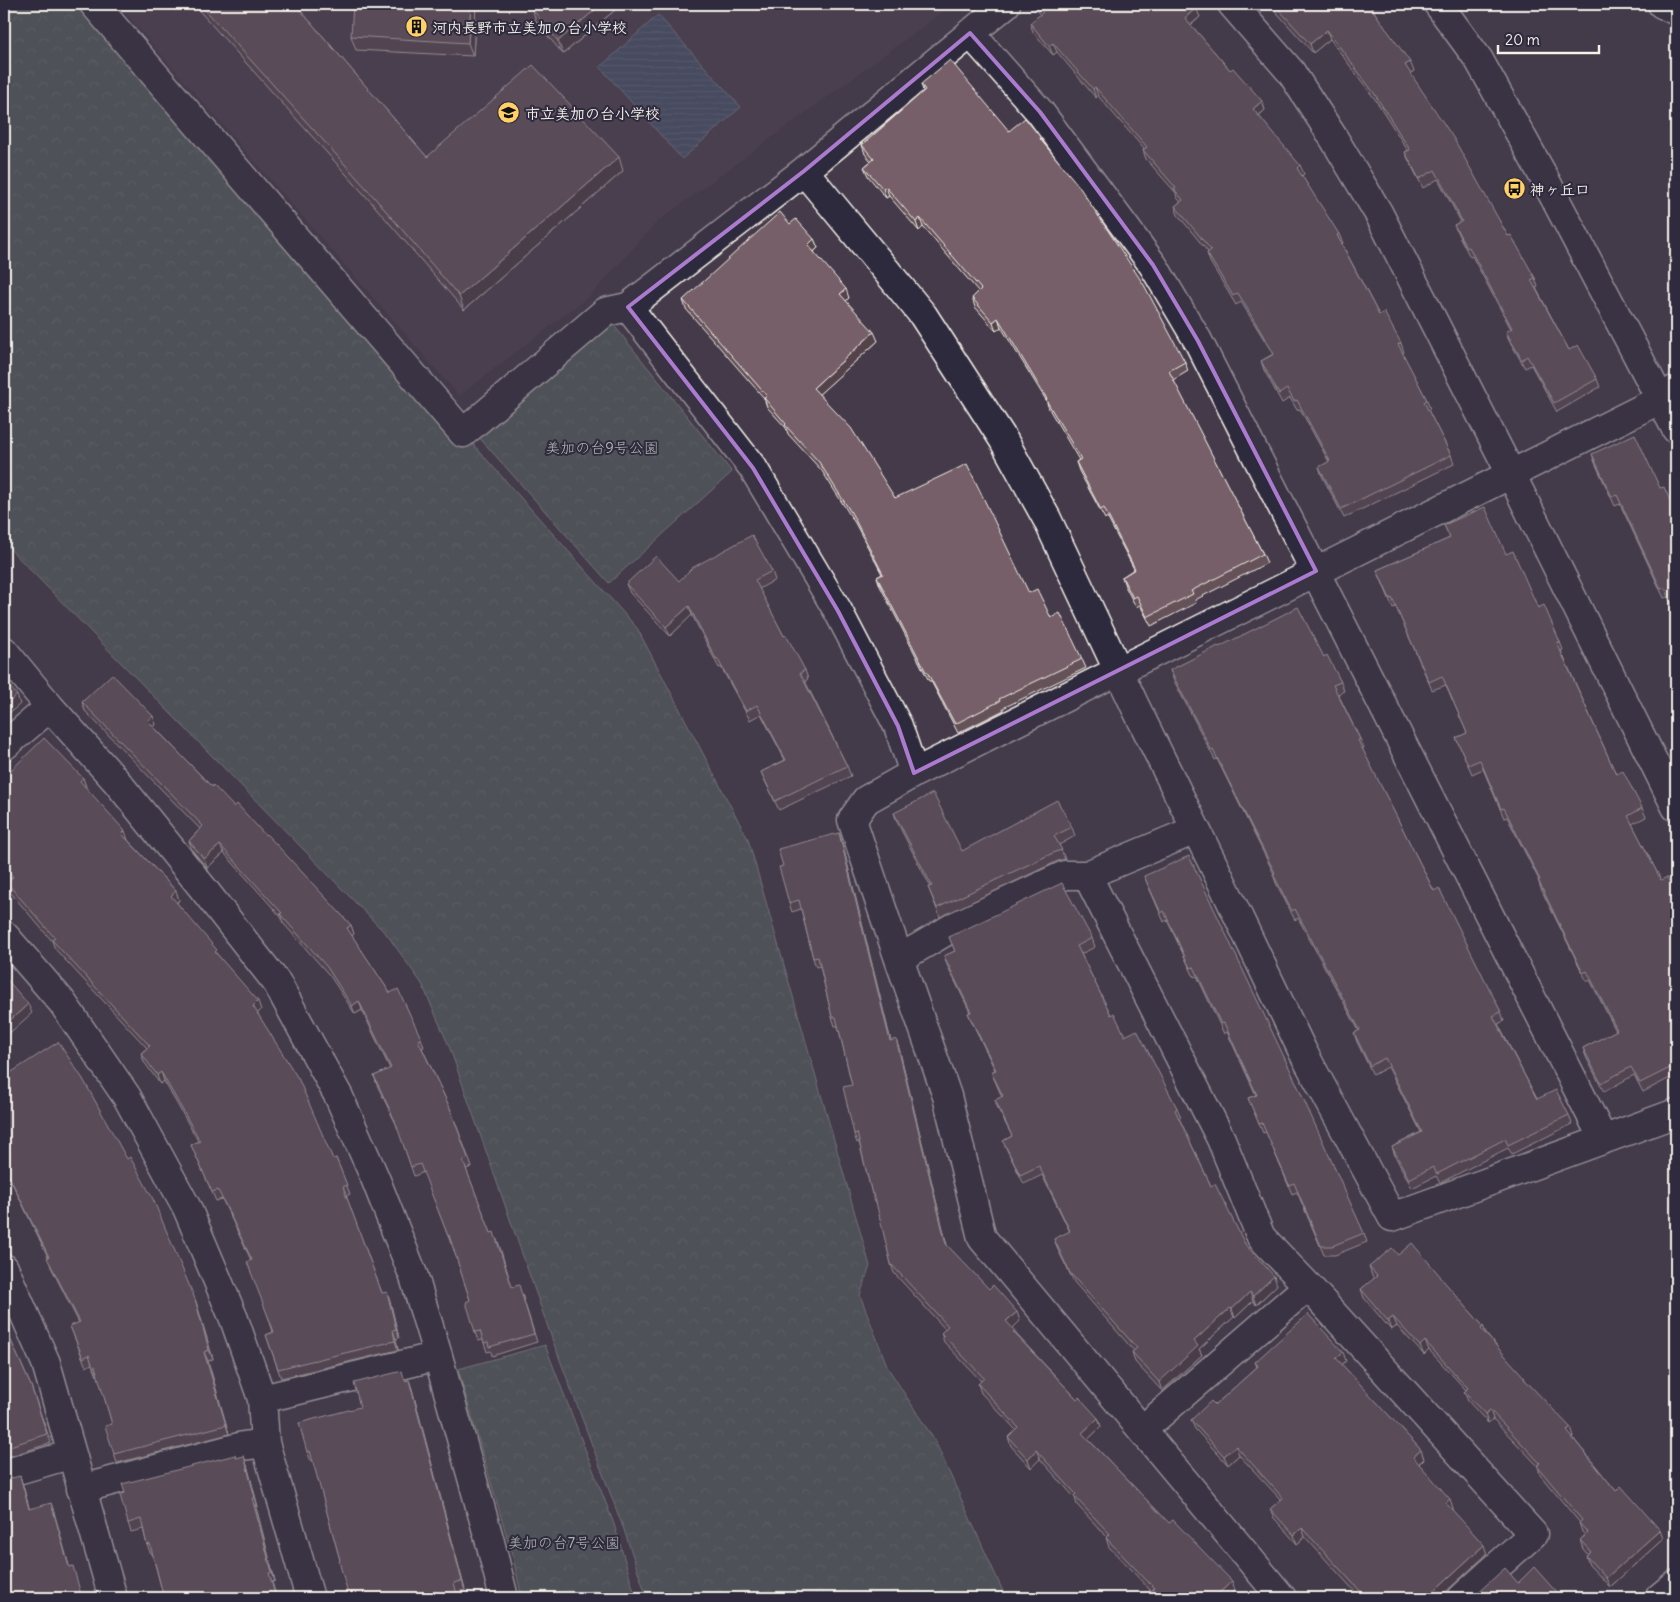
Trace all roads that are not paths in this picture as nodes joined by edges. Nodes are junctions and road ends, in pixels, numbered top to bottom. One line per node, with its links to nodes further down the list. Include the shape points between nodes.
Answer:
1 (94, 4): 9 (street, via 463,433 605,312)
2 (1006, 4): 7 (street)
3 (1232, 4): 12 (street, via 1291,72 1379,214)
4 (1438, 4): 10 (street, via 1479,60)
5 (1662, 4): 6 (street)
6 (1676, 11)
7 (970, 33): 8 (street); 13 (street, via 1040,112 1153,265 1198,341)
8 (804, 171): 9 (street); 15 (street, via 923,315 1003,439 1047,519)
9 (628, 307): 18 (street, via 753,468 838,611 898,726)
10 (1669, 394): 11 (street); 12 (street)
11 (1676, 429)
12 (1511, 474): 13 (street); 19 (street)
13 (1316, 571): 15 (street); 25 (street)
14 (4, 652): 16 (street)
15 (1119, 671): 18 (street); 20 (street)
16 (50, 707): 17 (street); 28 (street, via 118,783 277,983 339,1097 375,1178 414,1277)
17 (4, 746)
18 (914, 773): 23 (street, via 866,800 852,820)
19 (1676, 807)
20 (1195, 830): 21 (street); 25 (street, via 1303,1052 1392,1217)
21 (1087, 875): 23 (street, via 1065,875 955,926); 27 (street, via 1221,1139 1261,1237)
22 (4, 935): 29 (street, via 62,1002 127,1096 187,1208 234,1319)
23 (899, 959): 30 (street, via 947,1096 982,1238)
24 (1676, 1112): 25 (street)
25 (1603, 1140)
26 (4, 1268): 32 (street, via 46,1363)
27 (1308, 1286): 30 (street); 40 (street, via 1533,1534)
28 (438, 1356): 29 (street); 38 (street)
29 (262, 1399): 31 (street)
30 (1142, 1430): 39 (street)
31 (265, 1442): 34 (street); 37 (street)
32 (72, 1454): 33 (street); 34 (street)
33 (4, 1474)
34 (81, 1489): 36 (street)
35 (1676, 1584): 41 (street)
36 (113, 1598)
37 (310, 1598)
38 (504, 1598)
39 (1282, 1598)
40 (1462, 1598)
41 (1660, 1598)

